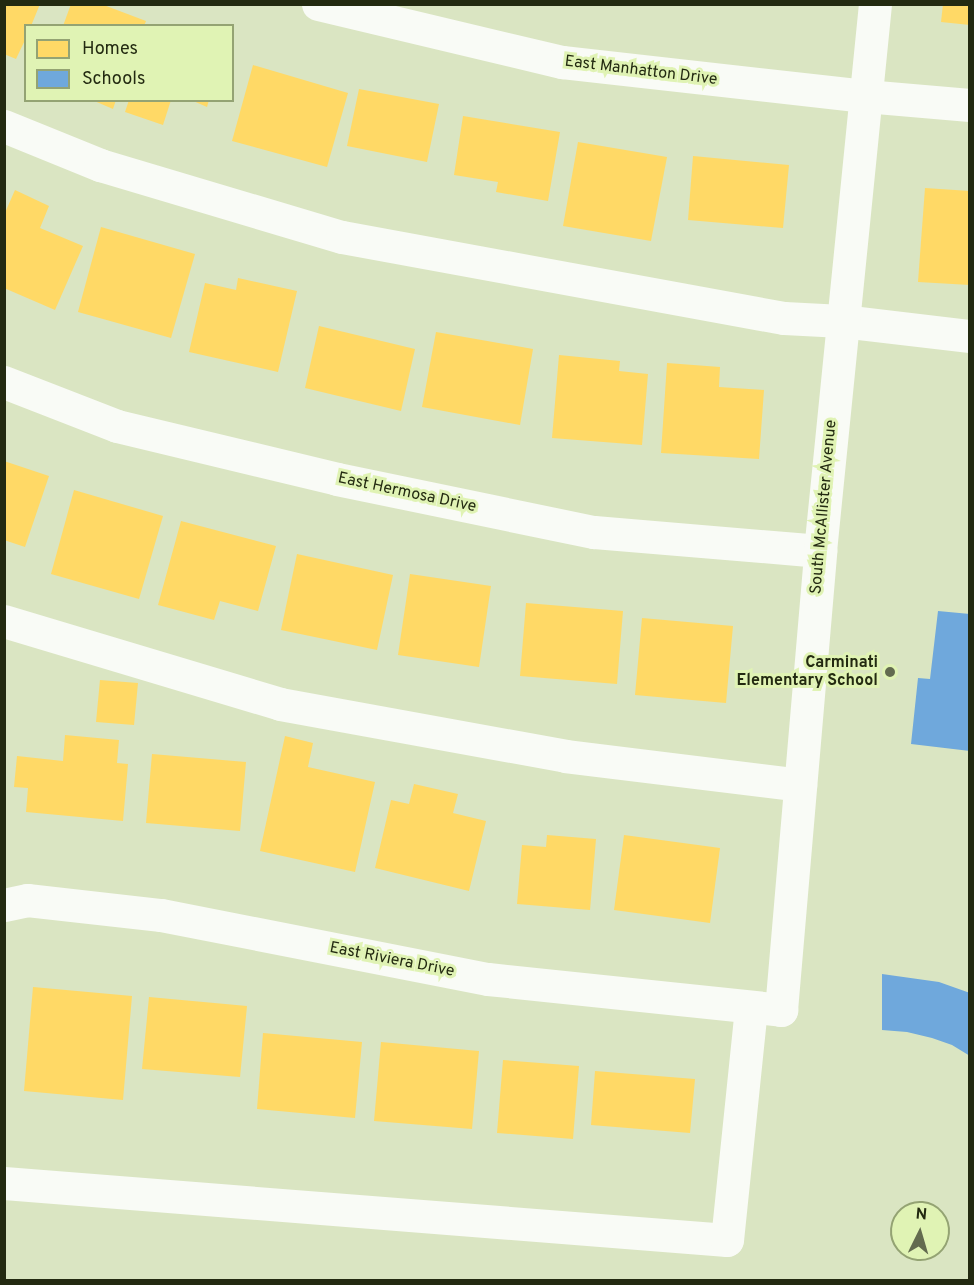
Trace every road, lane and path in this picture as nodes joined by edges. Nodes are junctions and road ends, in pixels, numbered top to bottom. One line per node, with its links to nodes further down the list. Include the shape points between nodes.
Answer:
1 (318, 4): 3 (street, East Manhatton Drive, via 562,62)
2 (875, 4): 3 (street, South McAllister Avenue)
3 (865, 96): 4 (street, East Manhatton Drive); 6 (street, South McAllister Avenue)
4 (969, 105)
5 (4, 126): 6 (street, via 100,165 342,237 784,318)
6 (842, 321): 7 (street); 9 (street, South McAllister Avenue)
7 (969, 336)
8 (4, 382): 9 (street, East Hermosa Drive, via 117,426 337,479 594,532)
9 (820, 551): 11 (street, South McAllister Avenue)
10 (4, 621): 11 (street, via 280,704 565,756)
11 (800, 785): 13 (street, South McAllister Avenue)
12 (4, 904): 13 (street, East Riviera Drive, via 27,900 161,915 488,979)
13 (766, 1009): 14 (street, South McAllister Avenue, via 727,1240)
14 (4, 1183)

